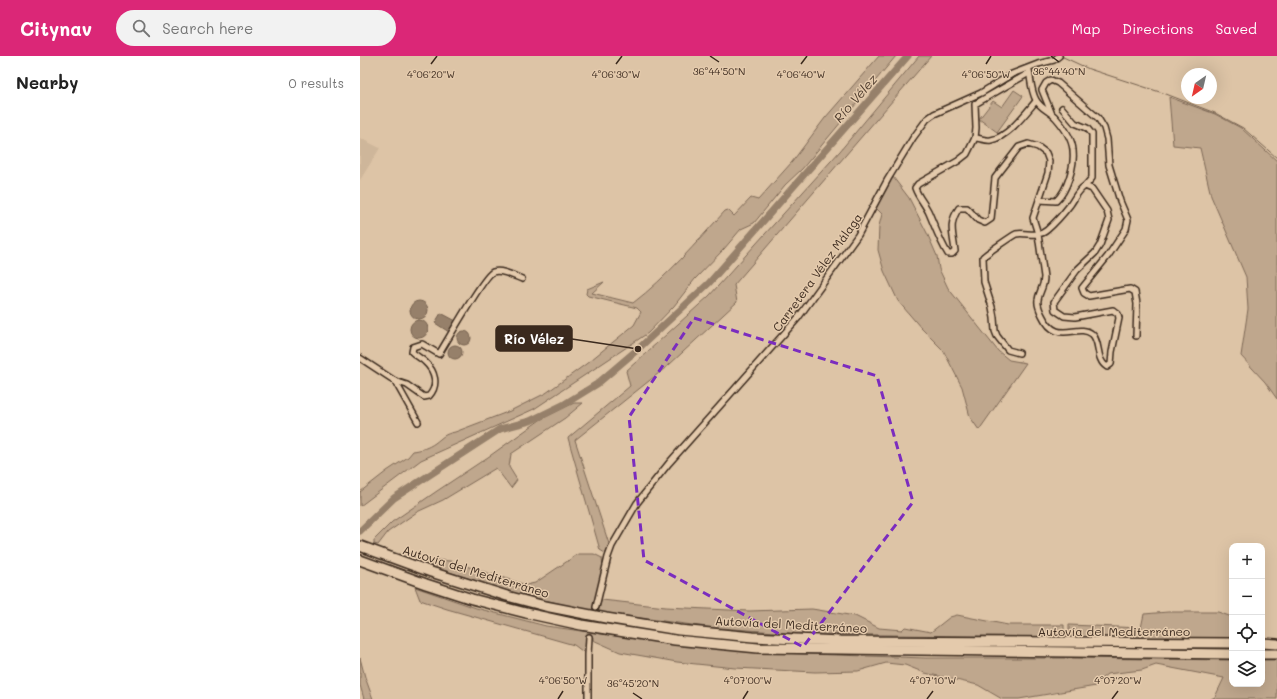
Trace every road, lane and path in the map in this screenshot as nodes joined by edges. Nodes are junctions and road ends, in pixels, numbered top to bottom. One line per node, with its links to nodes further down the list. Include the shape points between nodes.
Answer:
1 (1058, 56): 2 (street, Carretera Vélez Málaga)
2 (1029, 70): 3 (street, via 1031,90); 6 (street, via 975,104); 18 (street, Carretera Vélez Málaga, via 1012,74 981,93 934,114 924,123 892,172 858,235 798,318 669,463 637,503 612,546)
3 (1036, 101): 5 (street, via 1044,110); 6 (street, via 1002,135 990,140)
4 (1062, 108): 7 (street, via 1075,123 1087,128 1092,134 1092,178)
5 (1051, 112): 8 (street, via 1067,134 1073,150 1071,172 1062,196 1056,201); 11 (street, via 1042,90 1046,82 1051,80 1058,83 1098,118 1104,128 1109,165 1128,220 1126,229 1108,256 1082,288 1089,296 1130,289 1135,292)
6 (975, 138): 8 (street, via 967,154 958,162 915,188 948,254 955,251 951,223 959,208 967,208 984,223 991,219 995,178 1019,147 1028,144 1046,153 1049,162)
7 (1085, 186): 9 (street, via 1046,232); 9 (street, via 1092,189 1107,211 1109,220 1095,253 1077,270 1054,302 1055,310 1064,316 1075,317 1114,310 1118,314 1111,364 1107,367 1103,364 1092,334 1079,331 1066,333 1046,324 1038,301 1044,283)
8 (1039, 200): 9 (street, via 1033,218)
9 (1038, 234): 12 (street, via 1016,234 983,256 984,282 992,307 994,332 1008,350)
10 (522, 279): 14 (street, via 501,272 490,273 440,354 422,344 413,347 412,352 429,366 434,378 435,386 429,396 424,397 406,385)
11 (1136, 336)
12 (1019, 353)
13 (360, 358): 14 (street)
14 (395, 382): 15 (street)
15 (418, 422)
16 (360, 546): 20 (highway, Autovía del Mediterráneo, via 507,596 585,614 679,630 840,641)
17 (360, 560): 23 (highway, Autovía del Mediterráneo, via 472,599 581,625 675,640 758,648)
18 (596, 607)
19 (589, 637): 26 (street)
20 (1229, 643)
21 (1265, 643): 22 (highway)
22 (1277, 644)
23 (1229, 654)
24 (1265, 654): 25 (highway)
25 (1277, 654)
26 (588, 699)

